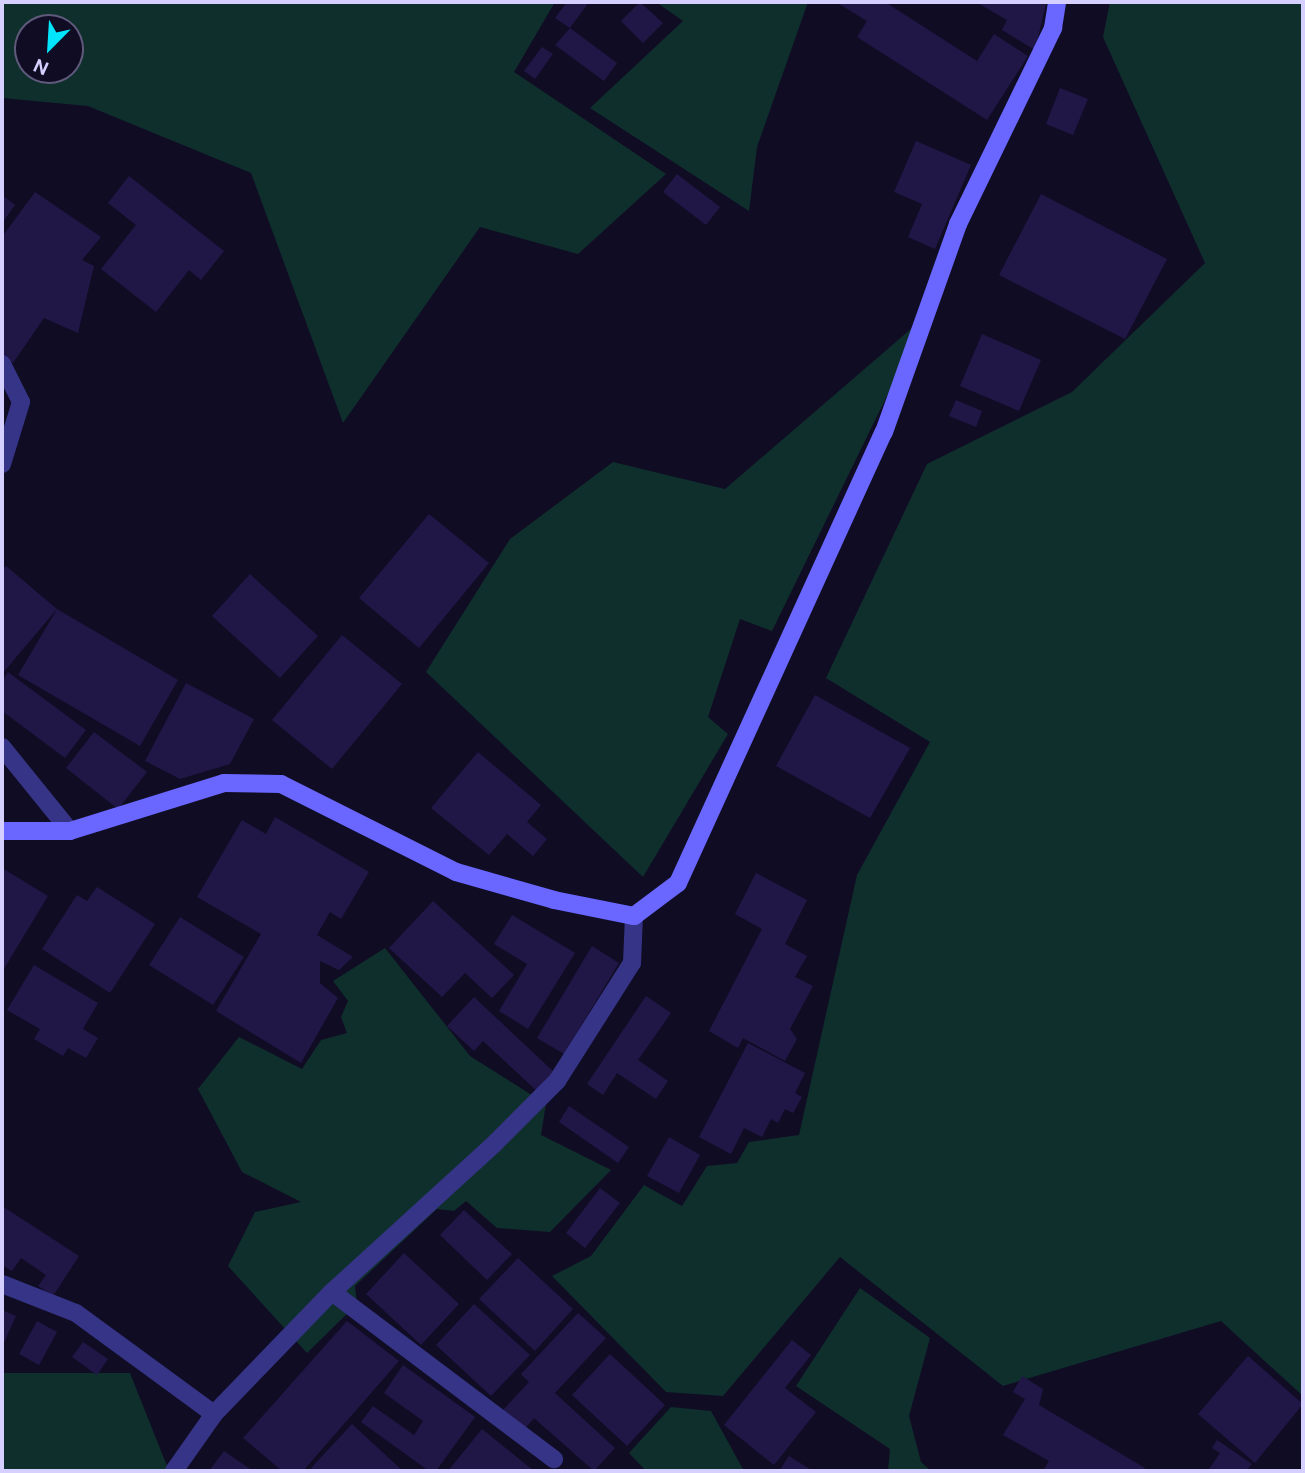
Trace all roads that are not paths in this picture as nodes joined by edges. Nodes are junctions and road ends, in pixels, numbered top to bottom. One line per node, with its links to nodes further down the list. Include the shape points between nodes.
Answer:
1 (1057, 2): 7 (street, via 1053,28 958,224 884,432 678,883)
2 (2, 364): 3 (street, via 21,402)
3 (2, 464)
4 (2, 747): 6 (street)
5 (2, 831): 6 (street)
6 (70, 831): 7 (street, via 224,783 281,784 456,872 554,900)
7 (634, 916): 9 (street, via 632,963 557,1081)
8 (2, 1284): 10 (street, via 76,1313)
9 (332, 1292): 10 (street); 11 (street)
10 (214, 1414): 12 (street)
11 (554, 1459)
12 (174, 1471)

